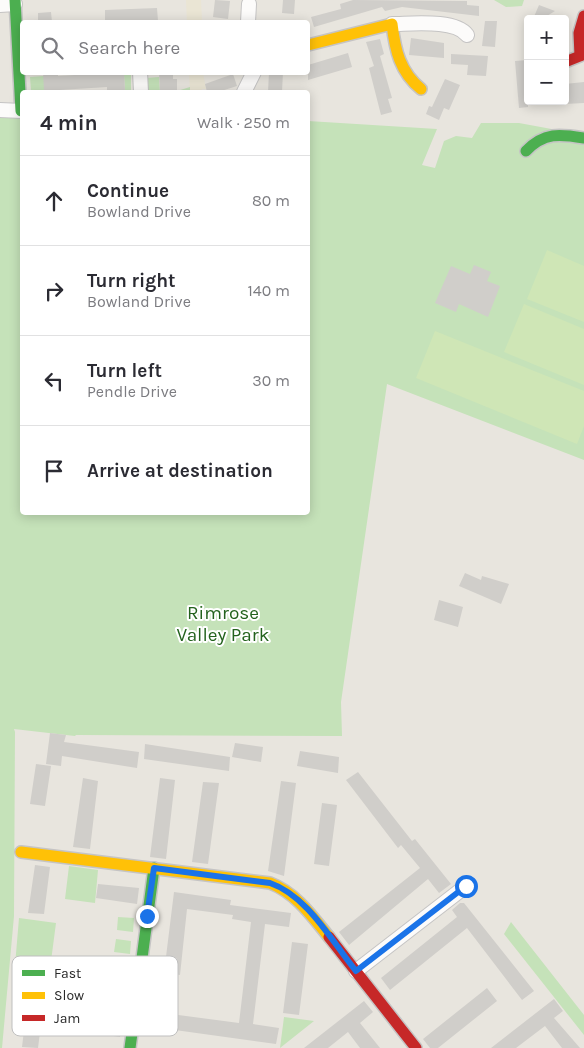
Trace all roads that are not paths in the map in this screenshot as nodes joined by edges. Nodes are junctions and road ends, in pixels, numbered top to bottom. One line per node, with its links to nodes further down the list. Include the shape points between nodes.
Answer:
1 (15, 2): 2 (street); 13 (street)
2 (0, 4)
3 (250, 4): 5 (street)
4 (584, 16): 9 (street, via 579,33 580,56)
5 (248, 20)
6 (392, 24): 7 (street, via 452,26); 8 (street); 12 (street, via 401,67 409,81)
7 (467, 36)
8 (310, 44)
9 (569, 60)
10 (140, 75): 14 (street)
11 (252, 75): 15 (street)
12 (421, 88)
13 (21, 90)
14 (140, 90)
15 (245, 90)
16 (0, 110): 17 (street)
17 (20, 111)
18 (584, 138): 19 (street, via 548,134 538,138)
19 (526, 151)
20 (20, 852): 21 (street)
21 (154, 868): 23 (street); 24 (street, via 281,887 312,916)
22 (466, 886): 24 (street)
23 (142, 956)
24 (356, 971): 25 (street)
25 (416, 1048)

